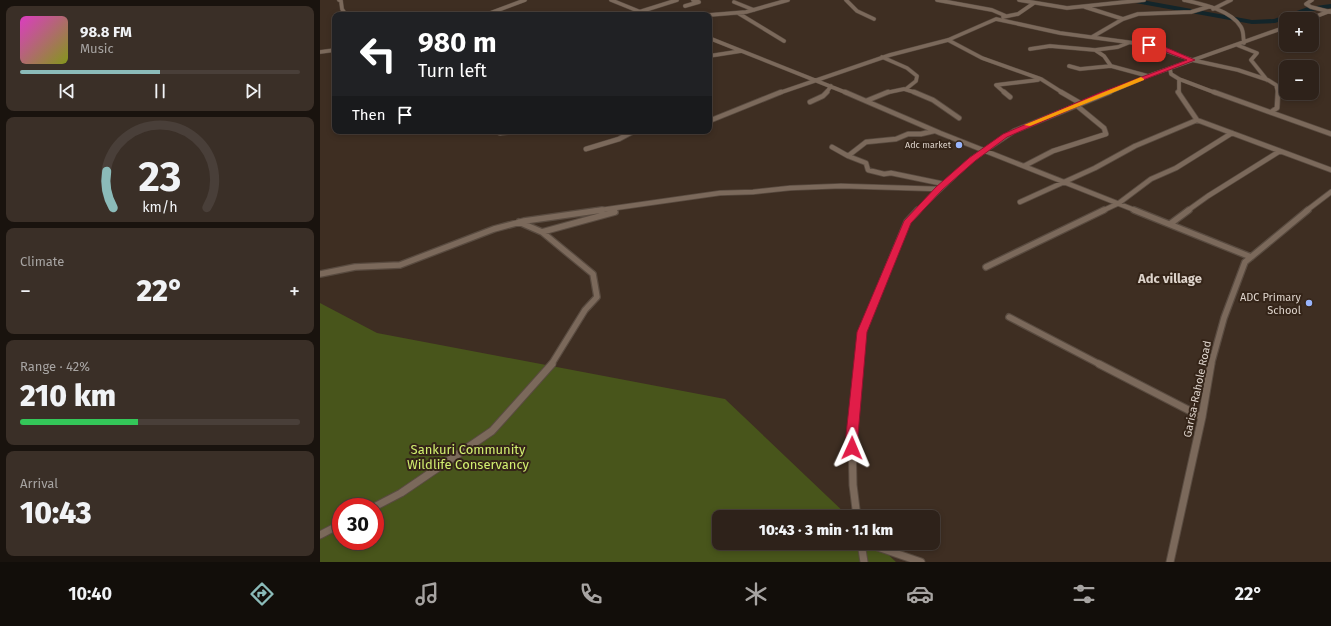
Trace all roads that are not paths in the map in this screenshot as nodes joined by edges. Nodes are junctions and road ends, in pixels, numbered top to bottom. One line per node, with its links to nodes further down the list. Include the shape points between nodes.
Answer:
1 (338, 0): 25 (street, via 341,1)
2 (525, 0): 26 (street)
3 (611, 0): 27 (street)
4 (677, 0): 27 (street)
5 (693, 0): 20 (street, via 699,2)
6 (788, 0): 24 (street)
7 (846, 0): 34 (street, via 857,11)
8 (937, 0): 17 (street)
9 (962, 0): 17 (street)
10 (1019, 0): 18 (street)
11 (1144, 0): 21 (street)
12 (1184, 0): 19 (street)
13 (1200, 0): 19 (street)
14 (1231, 0): 23 (street)
15 (1312, 0): 28 (street, via 1306,4)
16 (734, 2): 24 (street)
17 (958, 3): 31 (street, via 992,10)
18 (1034, 3): 21 (street, via 1067,8); 31 (street, via 1018,14)
19 (1199, 4): 22 (street)
20 (685, 6)
21 (1082, 6): 33 (street)
22 (1208, 7): 23 (street); 33 (street, via 1191,12 1138,14)
23 (1213, 9): 42 (street, via 1241,27 1244,32)
24 (754, 10): 29 (street)
25 (344, 12)
26 (490, 12)
27 (639, 12)
28 (1330, 12): 32 (street)
29 (738, 13): 30 (street); 40 (street)
30 (712, 15)
31 (1006, 16): 35 (street)
32 (1319, 16)
33 (1123, 18): 37 (street)
34 (874, 19)
35 (996, 19): 37 (street); 39 (street)
36 (1279, 30): 42 (street)
37 (1092, 37): 41 (street)
38 (712, 39): 47 (street)
39 (948, 40): 50 (street); 56 (street, via 982,58)
40 (784, 41)
41 (1130, 42): 46 (street); 51 (street, via 1163,49)
42 (1244, 43): 43 (street)
43 (1237, 45): 51 (street); 59 (street, via 1257,53 1251,60)
44 (1030, 49): 46 (street, via 1050,46)
45 (332, 50): 48 (street)
46 (1095, 50): 53 (street, via 1104,56)
47 (741, 51): 49 (street); 58 (street)
48 (320, 52)
49 (712, 56)
50 (882, 57): 58 (street); 61 (street, via 907,68 917,76 916,81)
51 (1192, 60): 54 (street); 59 (street)
52 (1069, 66): 53 (street, via 1080,69)
53 (1111, 66): 55 (street)
54 (1170, 69): 55 (street); 57 (street, via 1171,74)
55 (1148, 76): 65 (street)
56 (1040, 79): 62 (street, via 996,85); 65 (street)
57 (1179, 79): 66 (street); 69 (street, via 1179,94)
58 (815, 80): 60 (street); 68 (street, via 780,91)
59 (1268, 80): 66 (street, via 1276,85 1278,92 1277,108)
60 (831, 86): 63 (street); 64 (street, via 823,96)
61 (906, 89): 63 (street, via 890,91); 67 (street, via 942,106)
62 (1010, 97)
63 (866, 101): 70 (street)
64 (810, 102)
65 (1078, 104): 76 (street, via 1014,131); 79 (street, via 1104,128 1106,134 1036,157)
66 (1271, 112): 73 (street)
67 (959, 118)
68 (712, 119)
69 (1197, 120): 71 (street); 81 (street, via 1135,146)
70 (935, 130): 76 (street); 78 (street, via 908,134 896,139 866,142)
71 (1232, 133): 77 (street); 86 (street, via 1176,168 1151,179)
72 (628, 134): 75 (street)
73 (1331, 134)
74 (832, 147): 78 (street)
75 (586, 149)
76 (984, 150): 79 (street); 82 (street)
77 (1280, 152): 80 (street); 89 (street, via 1208,196)
78 (848, 156): 82 (street, via 866,162 868,170)
79 (1024, 166): 81 (street)
80 (1331, 170)
81 (1063, 182): 85 (street); 86 (street)
82 (944, 184): 83 (street)
83 (939, 189): 87 (street, via 841,186 790,188 720,193); 97 (street, via 907,222 862,332 852,435)
84 (1331, 192): 91 (street, Garisa-Rahole Road)
85 (1020, 202)
86 (1119, 203): 89 (street); 92 (street)
87 (630, 207): 88 (street); 90 (street)
88 (519, 222): 90 (street); 93 (street, via 400,265 355,268)
89 (1170, 224): 91 (street)
90 (542, 232): 96 (street, via 593,274 597,297 585,310 555,360 492,431)
91 (1251, 257): 95 (street, Garisa-Rahole Road, via 1245,262 1224,318 1210,369)
92 (986, 267)
93 (320, 274)
94 (1009, 317): 95 (street)
95 (1202, 417): 104 (street, Garisa-Rahole Road)
96 (384, 502)
97 (856, 510)
98 (332, 529): 99 (street)
99 (320, 535)
100 (862, 550): 102 (street)
101 (886, 550): 103 (street)
102 (864, 562)
103 (921, 562)
104 (1170, 562)

